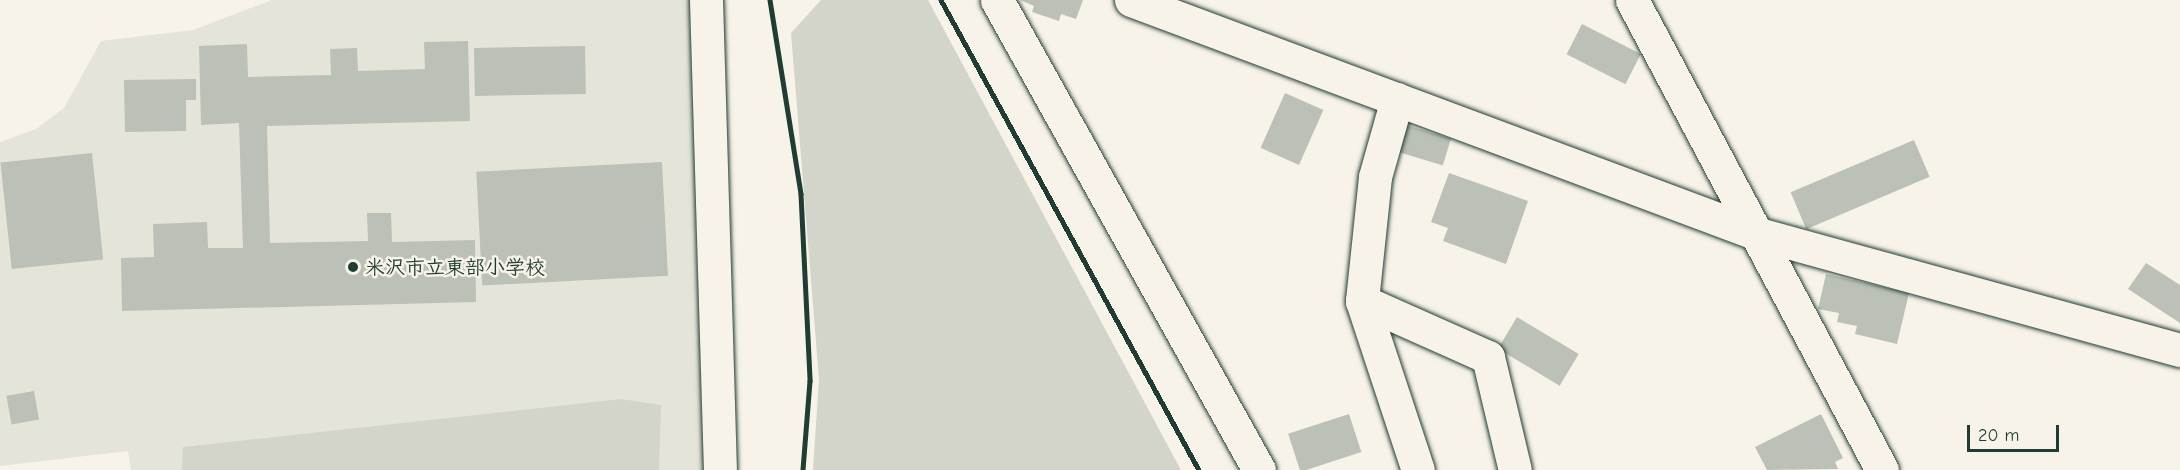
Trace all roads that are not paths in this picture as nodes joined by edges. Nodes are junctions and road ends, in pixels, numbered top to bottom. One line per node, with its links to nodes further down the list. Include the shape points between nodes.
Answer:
1 (706, 0): 9 (street)
2 (998, 0): 10 (street)
3 (1131, 0): 5 (street)
4 (1632, 0): 6 (street)
5 (1397, 99): 6 (street); 7 (street, via 1375,177)
6 (1755, 233): 8 (street); 13 (street)
7 (1362, 301): 11 (street); 12 (street, via 1488,357)
8 (2180, 350)
9 (720, 470)
10 (1259, 470)
11 (1418, 470)
12 (1515, 470)
13 (1882, 470)

